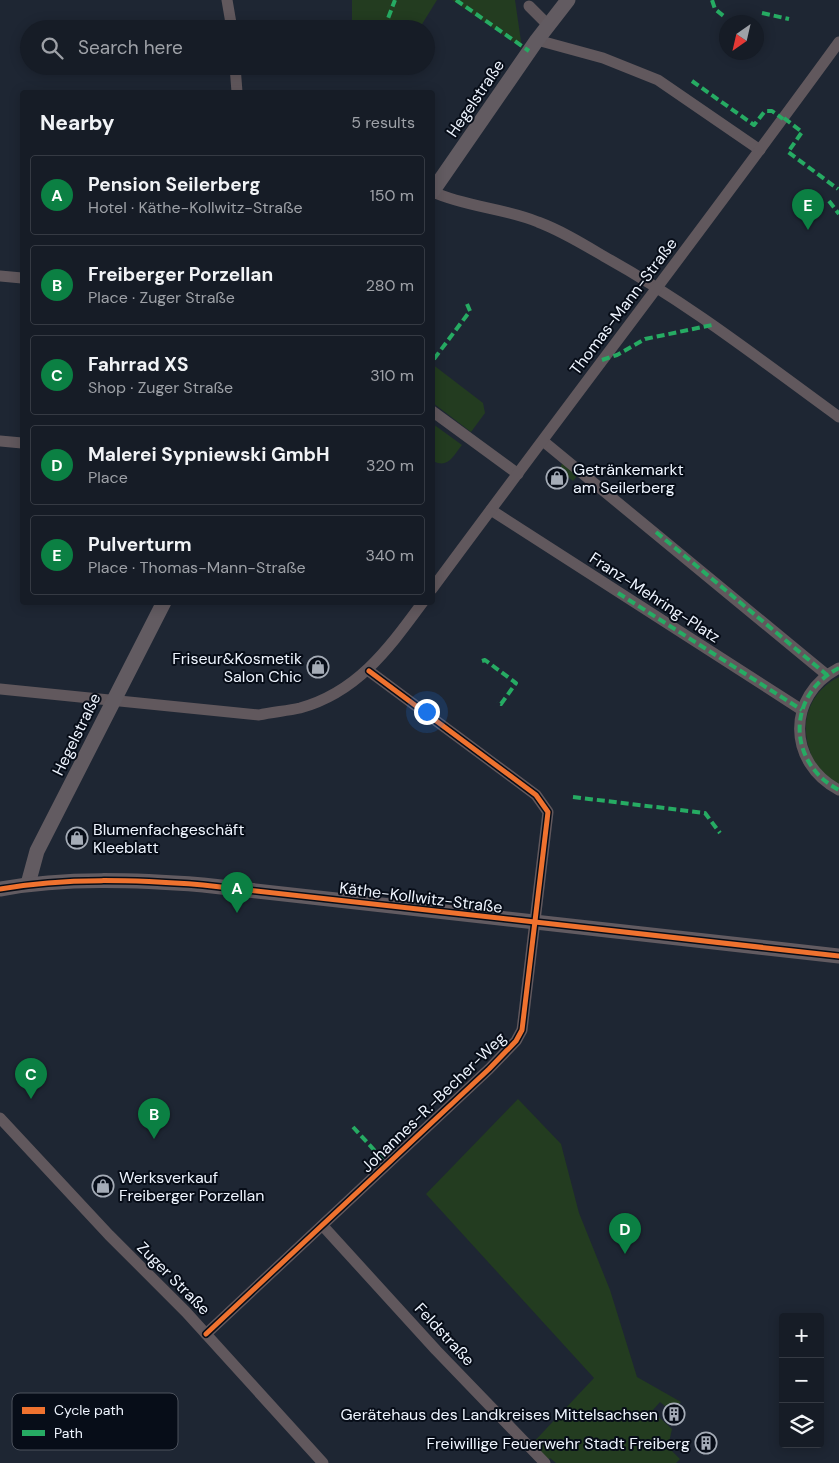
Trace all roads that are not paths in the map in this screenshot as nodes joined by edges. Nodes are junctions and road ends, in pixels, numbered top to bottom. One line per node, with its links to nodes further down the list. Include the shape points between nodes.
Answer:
1 (227, 0): 4 (street)
2 (568, 0): 5 (street, Hegelstraße)
3 (529, 6): 5 (street)
4 (230, 20)
5 (548, 25): 6 (street, Hegelstraße)
6 (537, 40): 10 (street, via 603,58 658,80); 11 (street, Hegelstraße)
7 (839, 42): 10 (street, Thomas-Mann-Straße)
8 (236, 75): 9 (street)
9 (237, 90)
10 (760, 150): 15 (street, Thomas-Mann-Straße)
11 (435, 189)
12 (435, 193): 15 (street, via 538,222)
13 (0, 276): 14 (street)
14 (20, 278)
15 (657, 286): 17 (street); 19 (street, Thomas-Mann-Straße)
16 (435, 413): 21 (street)
17 (839, 417)
18 (0, 441): 20 (street)
19 (543, 441): 21 (street, Thomas-Mann-Straße); 28 (street)
20 (20, 443)
21 (518, 474): 22 (street, Thomas-Mann-Straße)
22 (491, 510): 23 (street, Thomas-Mann-Straße); 31 (street, Franz-Mehring-Platz)
23 (435, 585)
24 (162, 605): 30 (street, Hegelstraße)
25 (421, 605): 27 (street)
26 (839, 668): 28 (street)
27 (368, 671): 30 (street, via 341,690 302,707 259,715); 35 (street, Johannes-R.-Becher-Weg, via 536,795 548,812)
28 (827, 675): 31 (street, via 811,692)
29 (0, 689): 30 (street)
30 (112, 700): 33 (street, Hegelstraße, via 37,851)
31 (802, 710): 32 (street, via 800,736 806,758 820,777)
32 (839, 790)
33 (28, 884): 34 (street, Käthe-Kollwitz-Straße); 35 (street, Käthe-Kollwitz-Straße, via 125,882 203,885)
34 (0, 889)
35 (536, 923): 36 (street, Käthe-Kollwitz-Straße); 38 (street, Johannes-R.-Becher-Weg, via 524,1020 516,1041)
36 (839, 956)
37 (0, 1118): 39 (street, Zuger Straße)
38 (323, 1226): 39 (street, Johannes-R.-Becher-Weg); 41 (street, Feldstraße)
39 (206, 1334): 40 (street, Zuger Straße)
40 (323, 1463)
41 (545, 1463)

